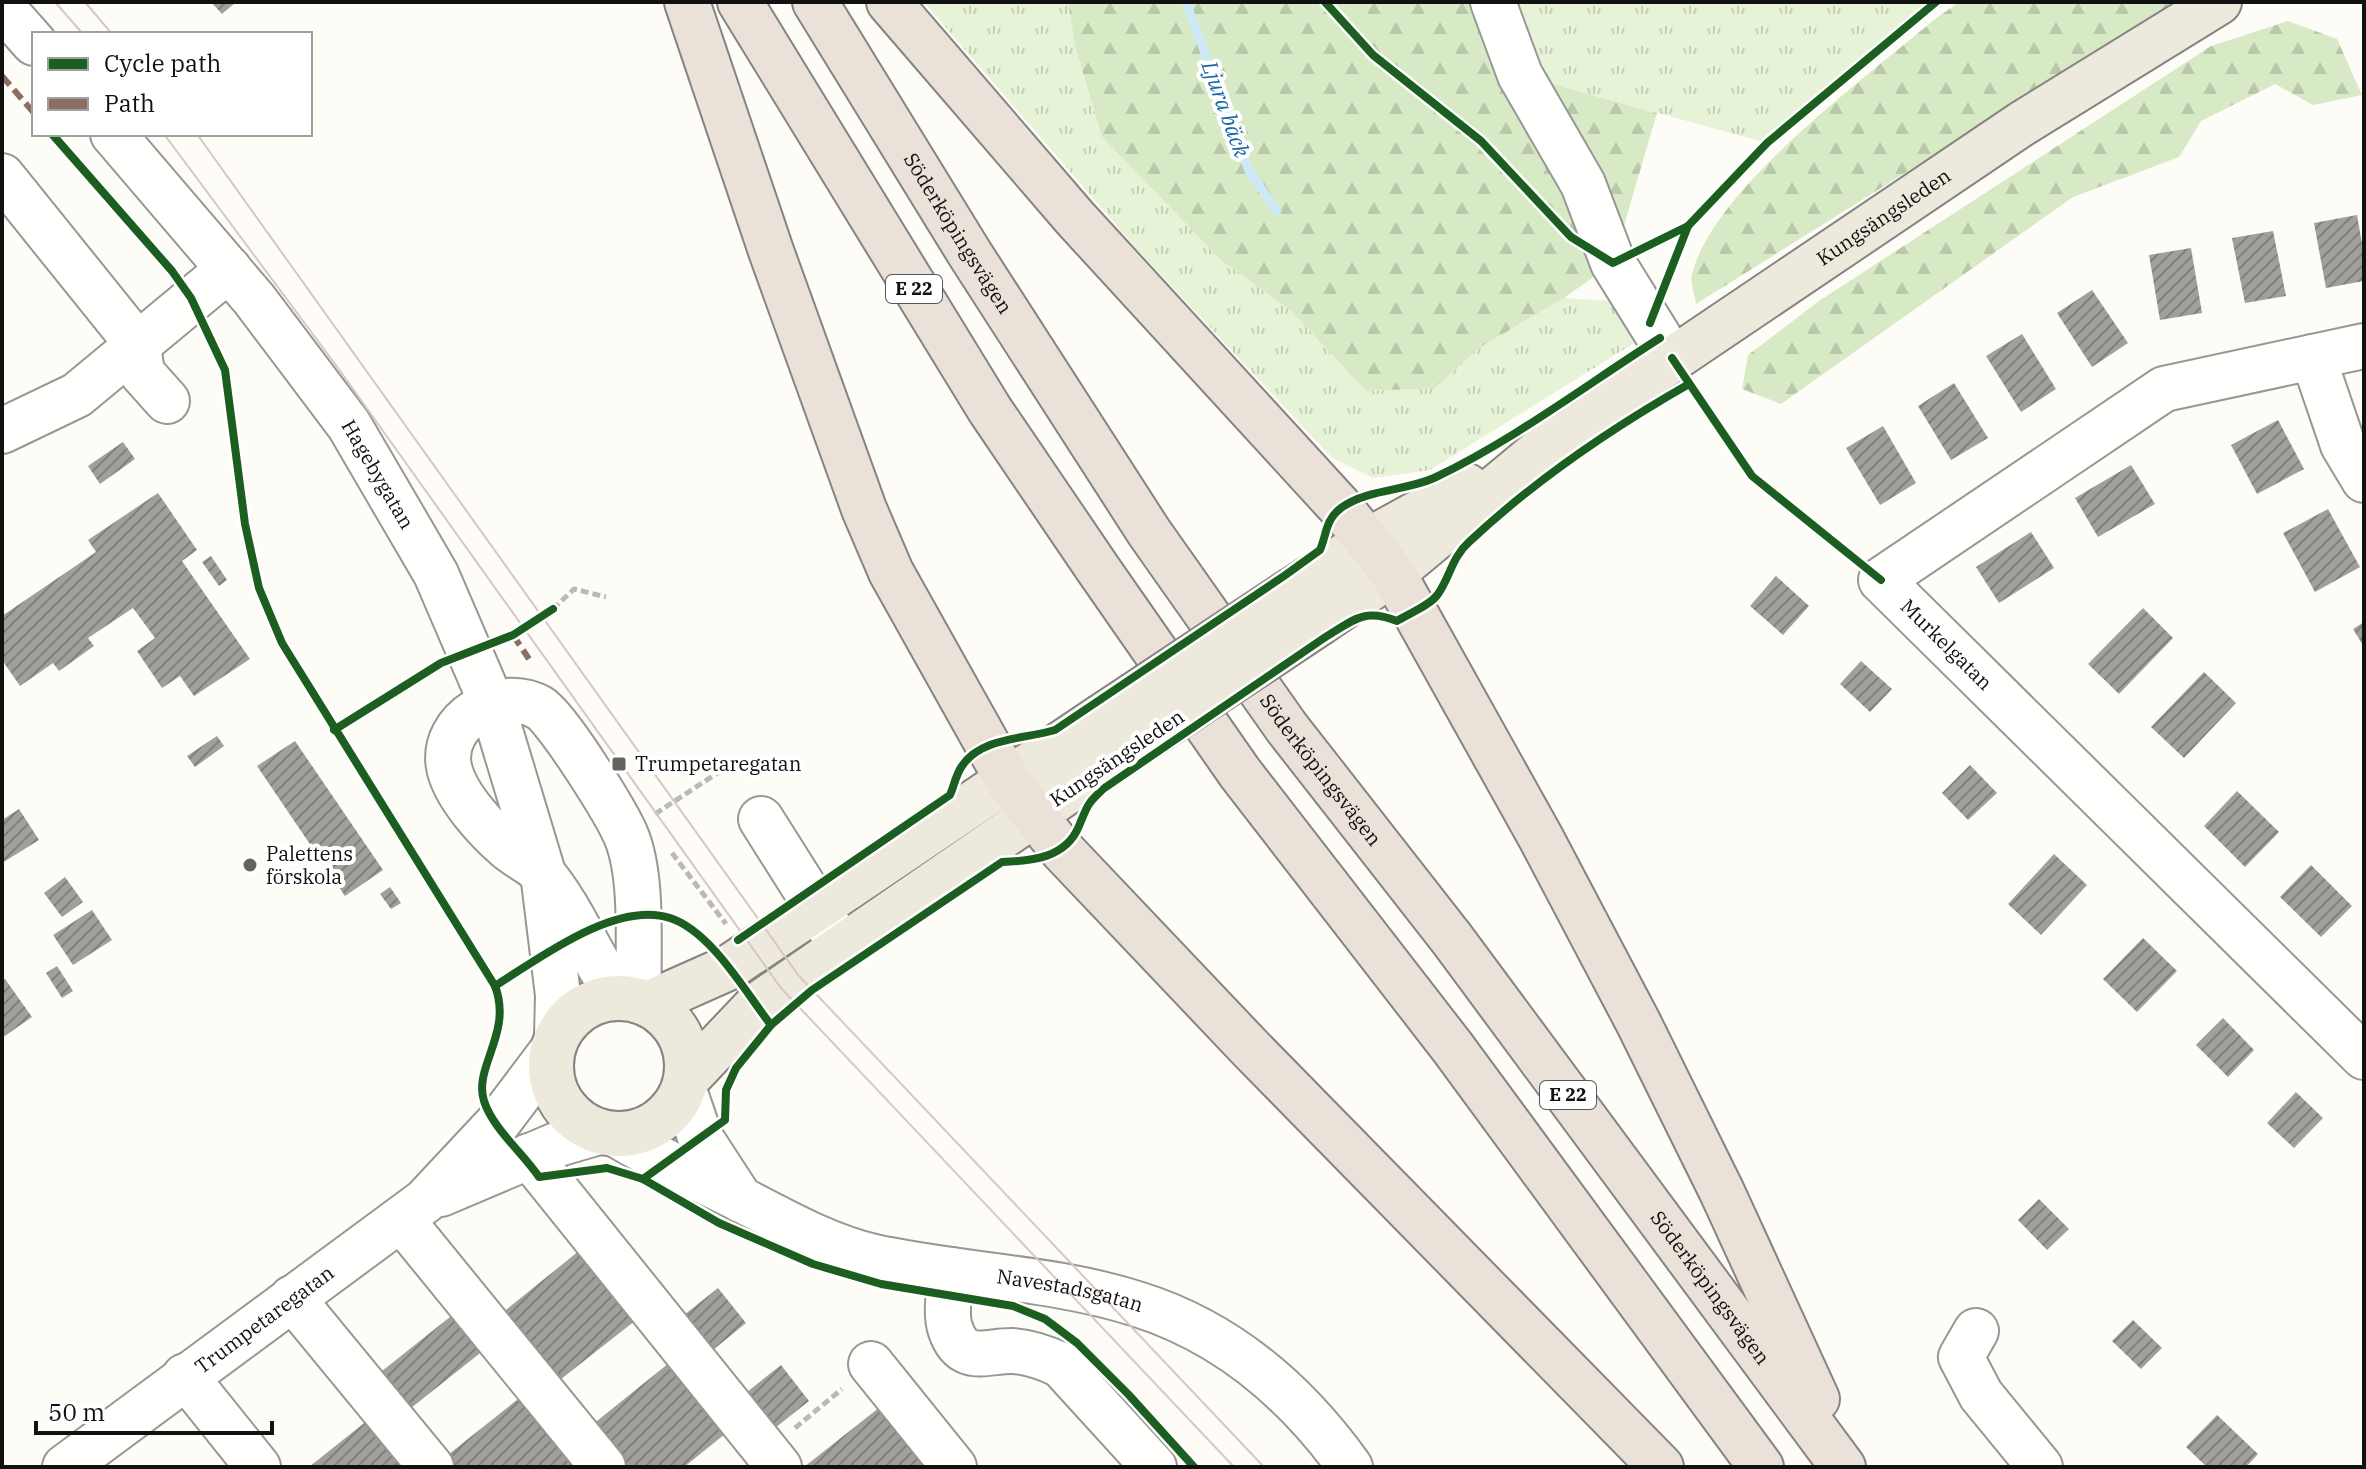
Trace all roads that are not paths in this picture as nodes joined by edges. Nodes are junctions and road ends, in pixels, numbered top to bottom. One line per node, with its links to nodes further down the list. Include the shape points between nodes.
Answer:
1 (687, 2): 21 (highway, via 870,522 891,572)
2 (740, 2): 48 (highway, E 22, via 990,410 1240,773 1453,1048)
3 (815, 2): 49 (highway, Söderköpingsvägen / E 22, via 1157,545 1287,728 1452,939)
4 (889, 2): 19 (highway, via 1075,218)
5 (1493, 2): 15 (street, via 1520,75 1583,184 1613,263)
6 (2219, 2): 15 (main road, Kungsängsleden, via 2023,123)
7 (2, 7): 8 (street)
8 (32, 41)
9 (115, 136): 11 (street, Hagebygatan)
10 (2, 176): 12 (street)
11 (229, 269): 12 (street); 20 (street, Hagebygatan, via 349,425 436,574)
12 (138, 345): 16 (street, via 142,373); 17 (street, via 77,395)
13 (2364, 346): 14 (street, Murkelgatan)
14 (2313, 357): 18 (street, via 2343,445); 28 (street, Murkelgatan, via 2164,389 1881,580)
15 (1672, 358): 19 (main road, Kungsängsleden)
16 (167, 401)
17 (2, 431)
18 (2364, 480)
19 (1381, 557): 21 (main road, Kungsängsleden, bridge); 49 (highway, via 1518,796 1639,1024 1722,1192)
20 (492, 704): 23 (street, Hagebygatan); 23 (street, via 461,721 450,743 449,766 459,792 508,848); 26 (street, via 518,701 541,709 615,813 633,866)
21 (1021, 798): 24 (main road, Kungsängsleden); 25 (main road, Kungsängsleden); 47 (highway, via 1062,850 1273,1072)
22 (761, 819): 24 (street)
23 (543, 873): 26 (street, Hagebygatan, via 597,968); 27 (street, Hagebygatan, via 558,995)
24 (818, 909): 25 (street); 26 (main road, Kungsängsleden, via 717,974)
25 (842, 946): 29 (main road, Kungsängsleden, via 756,1006)
26 (635, 1001): 27 (main road, via 590,1004 567,1021); 29 (main road, via 676,1028 685,1046)
27 (555, 1044): 30 (main road, via 550,1069 555,1092 567,1111); 33 (street, Trumpetaregatan, via 497,1124)
28 (2364, 1057)
29 (685, 1085): 30 (main road, via 667,1115 652,1126); 32 (street, Navestadsgatan, via 700,1137)
30 (608, 1133): 31 (street, Trumpetaregatan); 32 (street, Navestadsgatan)
31 (529, 1156): 33 (street, Trumpetaregatan); 43 (street)
32 (741, 1200): 34 (street, Navestadsgatan, via 800,1230 871,1256)
33 (413, 1210): 35 (street, Trumpetaregatan); 42 (street)
34 (951, 1270): 45 (street, via 950,1327 962,1346 979,1356 1011,1351 1061,1365); 46 (street, Navestadsgatan, via 1139,1304 1208,1333 1267,1373 1323,1430)
35 (292, 1298): 38 (street, Trumpetaregatan); 41 (street)
36 (1976, 1331): 50 (street, via 1961,1357 1981,1395)
37 (871, 1364): 44 (street)
38 (185, 1376): 39 (street, Trumpetaregatan); 40 (street)
39 (75, 1464)
40 (258, 1467)
41 (431, 1467)
42 (603, 1467)
43 (779, 1467)
44 (954, 1467)
45 (1154, 1467)
46 (1350, 1467)
47 (1661, 1467)
48 (1761, 1467)
49 (1846, 1467)
50 (2040, 1467)

